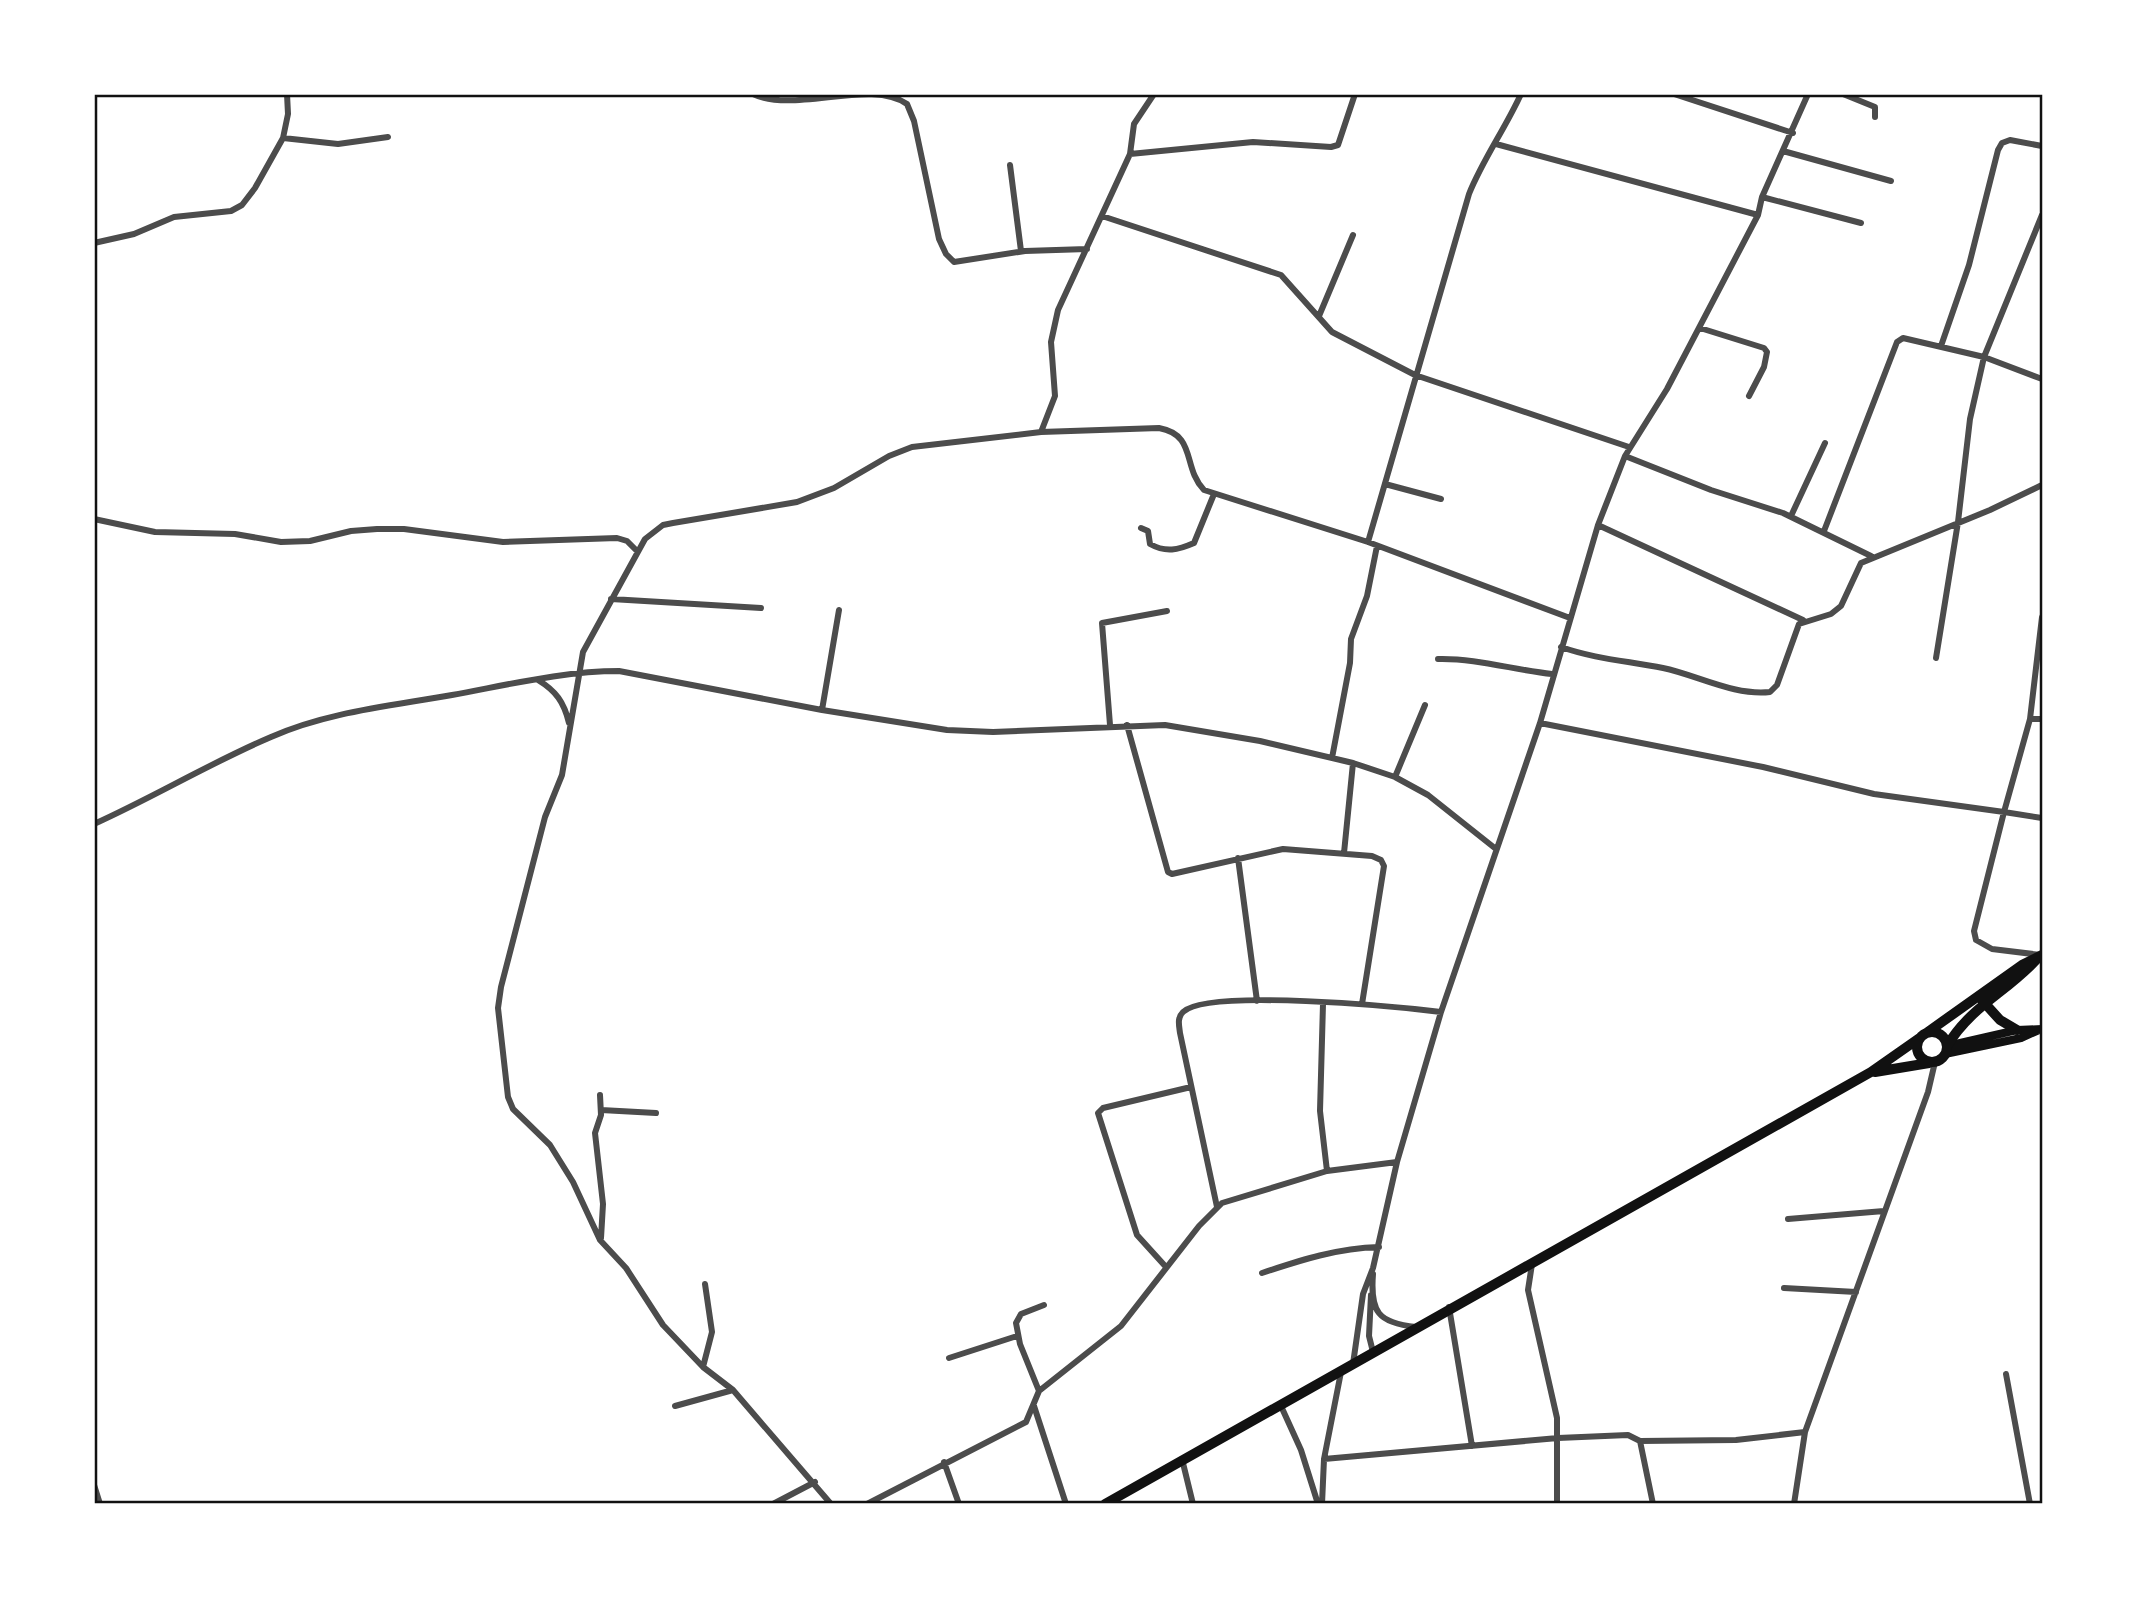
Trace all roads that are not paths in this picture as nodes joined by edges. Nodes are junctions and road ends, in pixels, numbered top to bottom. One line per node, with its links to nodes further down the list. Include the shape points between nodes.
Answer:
1 (287, 94): 12 (street)
2 (753, 94): 29 (street, via 779,102 825,96 901,100 911,109 946,254 961,262)
3 (1154, 94): 16 (street, via 1135,124)
4 (1355, 94): 16 (street, via 1343,136 1331,147 1253,142)
5 (1521, 94): 13 (street)
6 (1674, 94): 10 (street)
7 (1808, 94): 10 (street)
8 (1843, 94): 9 (street, via 1870,103)
9 (1875, 117)
10 (1793, 133): 15 (street)
11 (388, 137): 12 (street, via 338,145)
12 (284, 138): 27 (street, via 242,205 231,211 174,217 134,234)
13 (1496, 144): 20 (street); 34 (street, via 1469,194)
14 (2042, 146): 32 (street, via 2010,141 1997,150 1969,265)
15 (1783, 151): 18 (street); 19 (street)
16 (1130, 154): 22 (street)
17 (1010, 165): 29 (street)
18 (1891, 181)
19 (1762, 197): 20 (street); 23 (street)
20 (1758, 215): 31 (street)
21 (2042, 215): 25 (street)
22 (1102, 216): 28 (street); 30 (street, via 1281,275)
23 (1861, 223)
24 (1353, 235): 30 (street)
25 (2033, 239): 26 (street); 33 (street)
26 (2042, 242)
27 (94, 243)
28 (1087, 249): 29 (street); 37 (street, via 1053,326 1055,396)
29 (1021, 251)
30 (1319, 316): 34 (street, via 1332,331)
31 (1700, 328): 36 (street, via 1767,352); 39 (street)
32 (1941, 346): 33 (street); 50 (street, via 1903,338 1891,351)
33 (1984, 357): 35 (street); 47 (street, via 1970,419)
34 (1415, 374): 39 (street); 41 (street)
35 (2042, 379)
36 (1749, 396)
37 (1041, 432): 43 (street, via 1171,431 1184,441 1199,484); 53 (street, via 912,447 797,502 663,525 645,538)
38 (1825, 443): 45 (street)
39 (1629, 447): 40 (street)
40 (1625, 456): 45 (street); 48 (street)
41 (1385, 485): 44 (street); 51 (street)
42 (2042, 485): 47 (street)
43 (1214, 494): 49 (street, via 1194,543 1177,551 1150,544 1148,531); 51 (street)
44 (1441, 499)
45 (1791, 516): 50 (street)
46 (94, 519): 53 (street, via 155,533 235,534 281,542 404,529 503,542 617,538)
47 (1958, 522): 54 (street); 63 (street)
48 (1598, 525): 60 (street); 61 (street)
49 (1141, 528)
50 (1824, 531): 54 (street)
51 (1368, 542): 52 (street)
52 (1377, 546): 60 (street); 76 (street, via 1367,596 1351,639)
53 (637, 551): 55 (street)
54 (1871, 556): 61 (street, via 1853,574 1841,606 1830,614)
55 (611, 599): 56 (street); 65 (street, via 583,652)
56 (761, 608)
57 (839, 610): 69 (street)
58 (1167, 611): 74 (street, via 1102,623)
59 (2042, 617): 70 (street)
60 (1570, 618): 62 (street)
61 (1802, 620): 62 (street, via 1777,685 1765,693)
62 (1562, 647): 66 (street)
63 (1936, 658)
64 (1438, 659): 66 (street, via 1462,658)
65 (579, 674): 67 (street); 69 (street, via 620,671); 73 (street)
66 (1552, 674): 72 (street)
67 (537, 680): 73 (street, via 554,690); 81 (street, via 298,727 211,764)
68 (1425, 705): 78 (street)
69 (822, 710): 74 (street, via 947,730)
70 (2030, 719): 71 (street); 79 (street)
71 (2042, 719)
72 (1540, 723): 79 (street, via 1874,794); 82 (street)
73 (570, 725): 106 (street, via 562,775 545,817 498,1007 510,1104 550,1145)
74 (1110, 725): 75 (street)
75 (1127, 726): 76 (street, via 1190,728); 84 (street, via 1168,872)
76 (1332, 758): 77 (street)
77 (1353, 762): 78 (street); 83 (street)
78 (1395, 777): 82 (street, via 1428,795)
79 (2004, 812): 80 (street); 85 (street, via 1974,931 1976,940 1992,949)
80 (2042, 818)
81 (94, 824)
82 (1496, 849): 90 (street)
83 (1344, 853): 84 (street, via 1283,849); 89 (street, via 1377,857 1384,866)
84 (1238, 858): 87 (street)
85 (2042, 954): 86 (main road, via 2025,972)
86 (1981, 1000): 92 (main road); 93 (main road); 94 (main road)
87 (1257, 1001): 88 (street); 97 (street, via 1197,1005 1183,1012 1179,1026)
88 (1323, 1004): 89 (street); 102 (street, via 1320,1111)
89 (1362, 1004): 90 (street)
90 (1441, 1012): 101 (street)
91 (2040, 1029): 92 (main road); 94 (main road, via 2021,1038)
92 (2017, 1030): 94 (main road)
93 (1923, 1036): 94 (main road, via 1939,1034); 95 (main road, via 1917,1046 1919,1055); 96 (main road)
94 (1946, 1050): 95 (main road)
95 (1933, 1062): 96 (main road); 104 (street, via 1928,1092)
96 (1871, 1072): 108 (main road)
97 (1191, 1087): 103 (street); 109 (street, via 1098,1113 1137,1235)
98 (600, 1096): 99 (street)
99 (601, 1110): 100 (street); 106 (street, via 595,1133 603,1204)
100 (656, 1113)
101 (1397, 1162): 102 (street); 107 (street)
102 (1327, 1171): 103 (street, via 1231,1198)
103 (1217, 1207): 109 (street)
104 (1884, 1211): 105 (street); 115 (street)
105 (1788, 1219)
106 (600, 1240): 123 (street, via 626,1268 663,1325)
107 (1379, 1247): 110 (street); 111 (street, via 1310,1257)
108 (1532, 1263): 117 (main road); 132 (street, via 1528,1290)
109 (1166, 1267): 127 (street, via 1121,1326)
110 (1373, 1268): 114 (street); 122 (street, via 1357,1318)
111 (1262, 1272)
112 (705, 1284): 123 (street, via 712,1332)
113 (1784, 1288): 115 (street)
114 (1372, 1290): 118 (street, via 1378,1315 1387,1322); 120 (street, via 1369,1336)
115 (1856, 1292): 131 (street)
116 (1044, 1305): 119 (street, via 1018,1316)
117 (1449, 1307): 118 (main road); 134 (street)
118 (1416, 1327): 120 (main road)
119 (1017, 1336): 121 (street); 127 (street)
120 (1373, 1352): 122 (main road)
121 (949, 1358)
122 (1353, 1364): 124 (main road)
123 (703, 1367): 126 (street)
124 (1341, 1372): 130 (main road); 135 (street)
125 (2006, 1374): 152 (street)
126 (733, 1390): 129 (street); 138 (street)
127 (1038, 1391): 128 (street)
128 (1034, 1405): 137 (street, via 1026,1422); 145 (street)
129 (675, 1406)
130 (1282, 1406): 136 (main road); 148 (street)
131 (1805, 1432): 133 (street, via 1736,1440); 151 (street)
132 (1558, 1438): 133 (street, via 1628,1436); 134 (street); 149 (street)
133 (1640, 1441): 150 (street)
134 (1472, 1447): 135 (street)
135 (1324, 1459): 148 (street)
136 (1182, 1460): 146 (main road); 147 (street)
137 (944, 1462): 143 (street); 144 (street)
138 (815, 1482): 141 (street); 142 (street)
139 (94, 1485): 140 (street)
140 (100, 1503)
141 (773, 1503)
142 (831, 1503)
143 (867, 1503)
144 (959, 1503)
145 (1066, 1503)
146 (1105, 1503)
147 (1193, 1503)
148 (1320, 1503)
149 (1557, 1503)
150 (1653, 1503)
151 (1794, 1503)
152 (2030, 1503)

